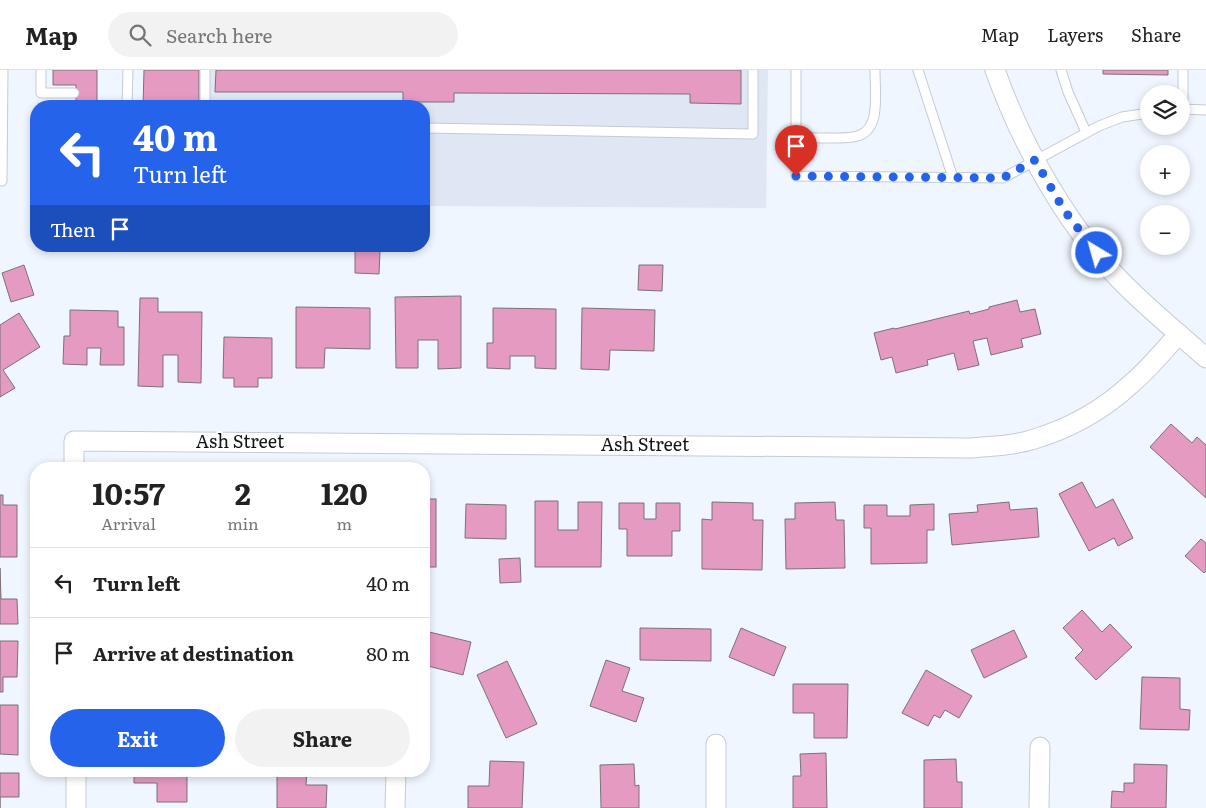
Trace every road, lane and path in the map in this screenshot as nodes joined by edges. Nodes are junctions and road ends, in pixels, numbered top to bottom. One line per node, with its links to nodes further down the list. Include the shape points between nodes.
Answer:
1 (3, 70): 24 (lane)
2 (41, 70): 13 (lane, via 41,93)
3 (128, 70): 14 (lane)
4 (205, 70): 15 (lane)
5 (753, 70): 19 (lane, via 753,134)
6 (796, 70): 21 (lane)
7 (876, 70): 21 (lane, via 875,111 866,132 849,138)
8 (918, 70): 23 (lane)
9 (995, 70): 22 (street, via 1014,119)
10 (1061, 70): 20 (lane)
11 (1183, 70): 12 (lane)
12 (1183, 85)
13 (74, 93)
14 (127, 100)
15 (205, 100)
16 (1190, 109): 17 (lane)
17 (1206, 110)
18 (1140, 114): 20 (lane, via 1122,117)
19 (430, 128)
20 (1086, 132): 22 (lane)
21 (796, 137): 23 (lane, via 796,176)
22 (1035, 160): 23 (lane, via 1003,178); 25 (street, via 1064,210 1097,253 1134,294)
23 (953, 178)
24 (0, 181)
25 (1179, 334): 26 (street); 27 (street, Ash Street, via 1133,383 1085,418 1031,440 999,446 74,441)
26 (1206, 358)
27 (74, 462)
28 (716, 744): 34 (street)
29 (1040, 747): 35 (street)
30 (76, 777): 32 (street)
31 (396, 777): 33 (street)
32 (76, 808)
33 (395, 808)
34 (716, 808)
35 (1039, 808)

